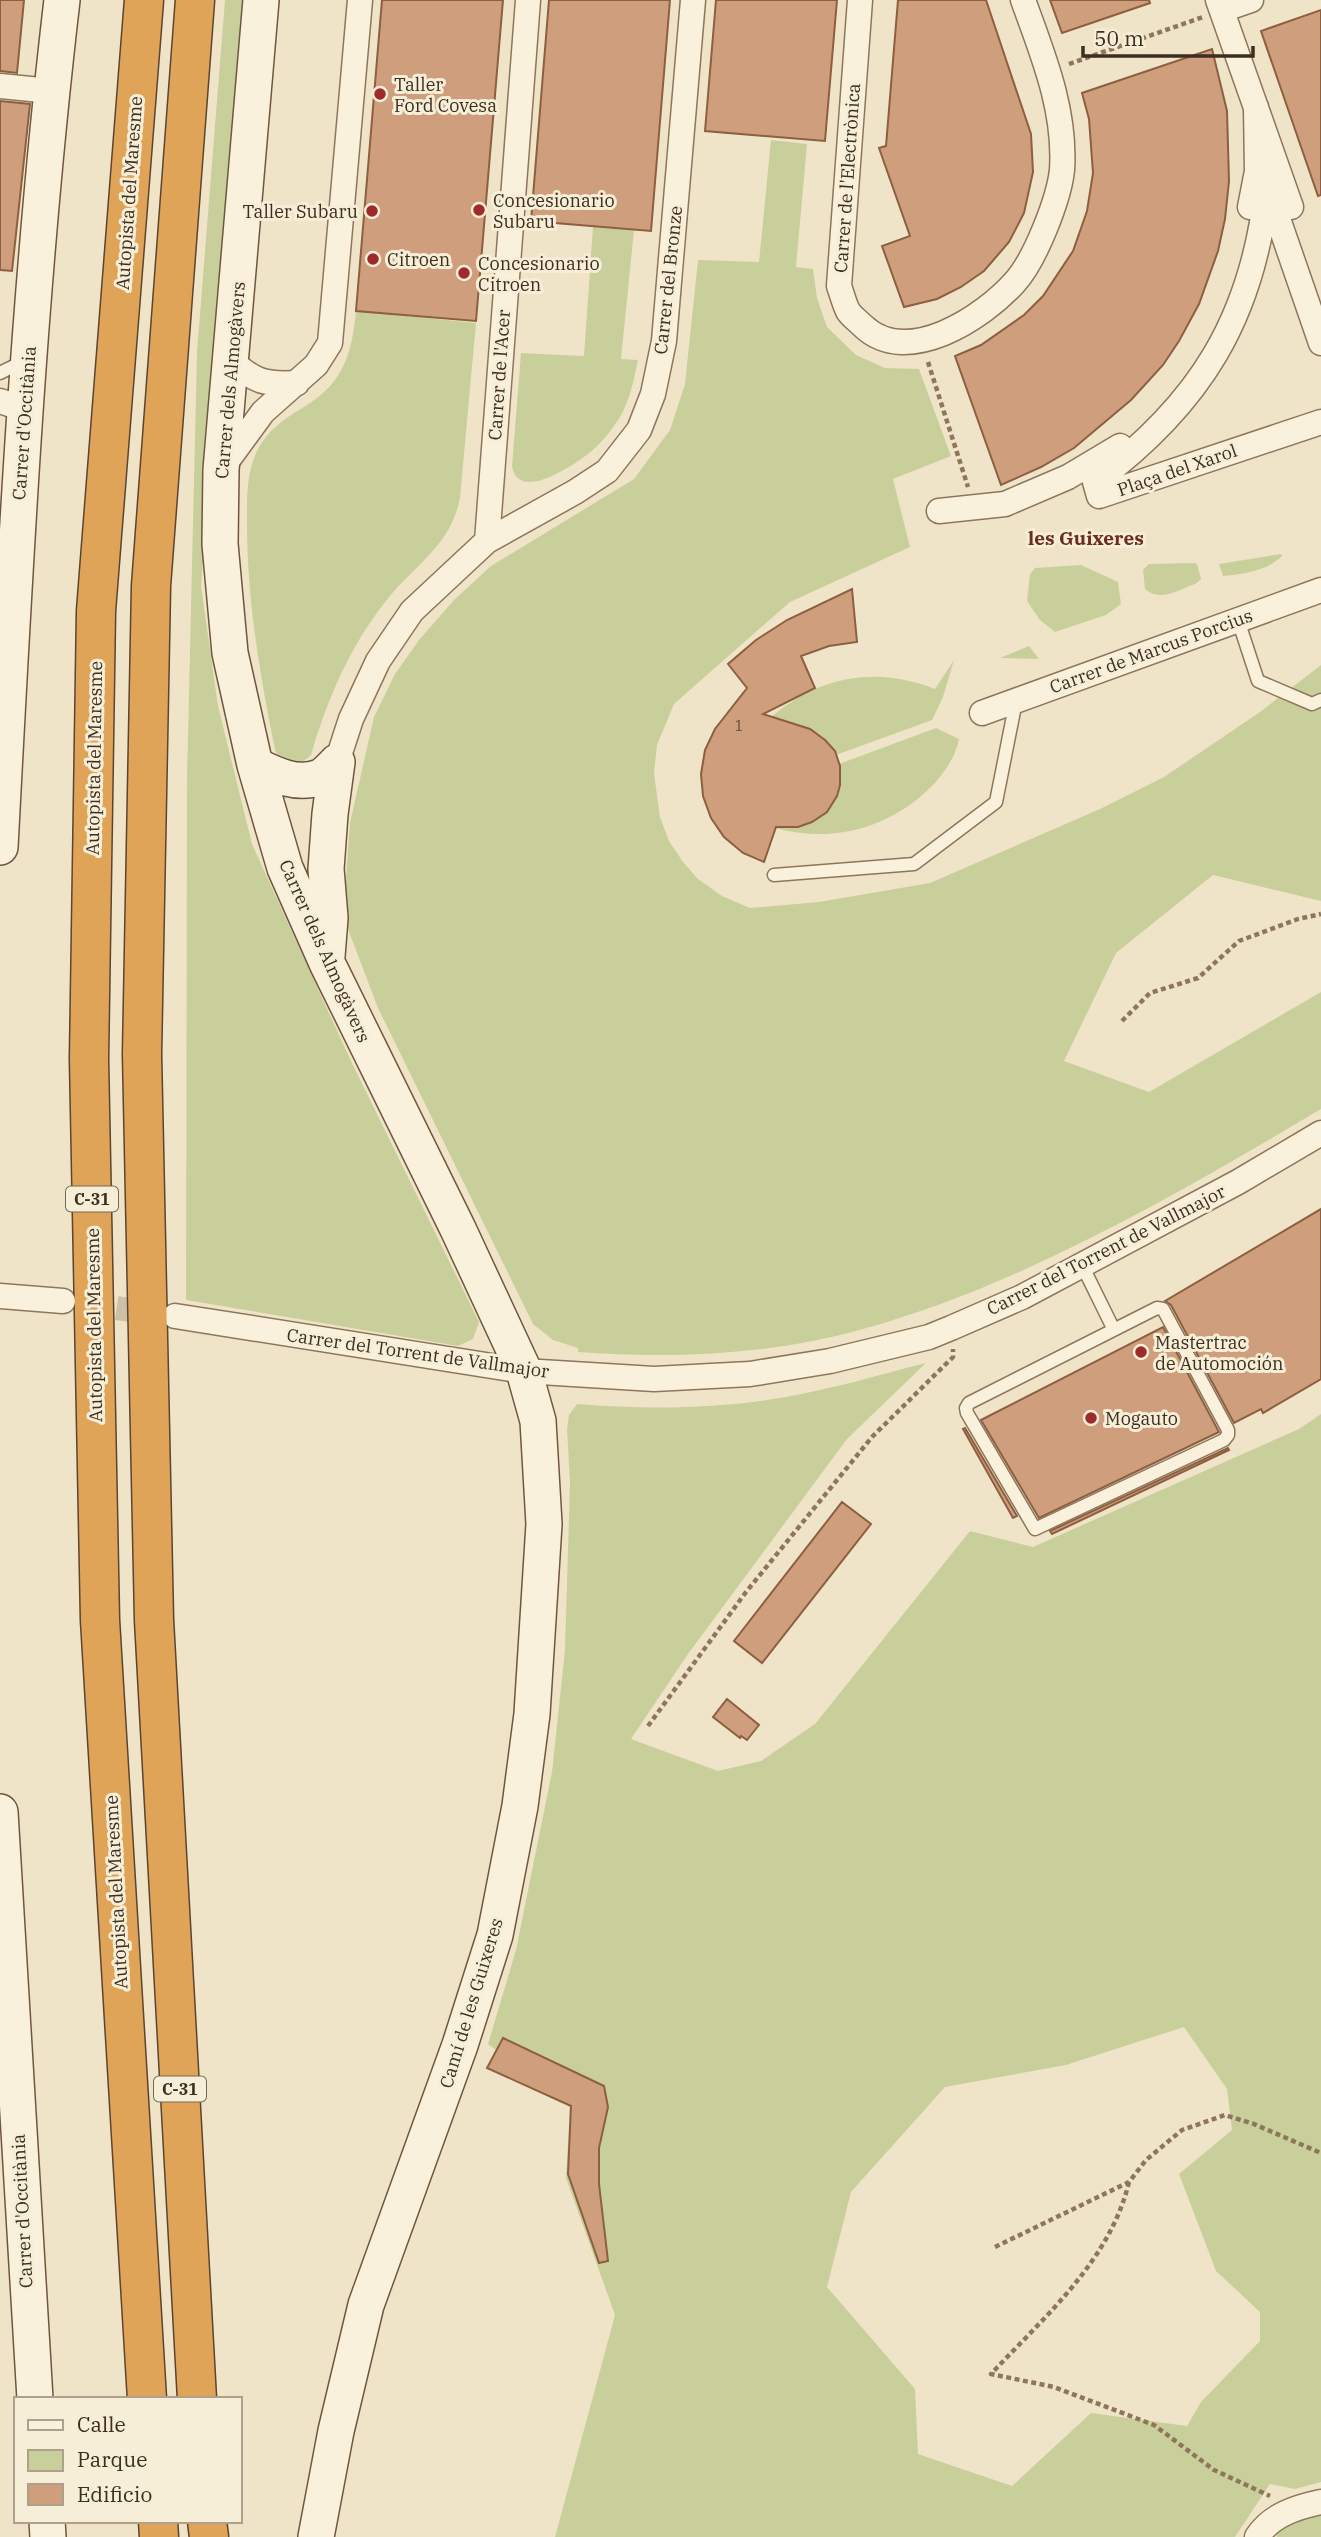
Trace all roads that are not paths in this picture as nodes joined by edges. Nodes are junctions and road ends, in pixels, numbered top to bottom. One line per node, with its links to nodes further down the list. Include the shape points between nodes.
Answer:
1 (62, 0): 13 (street, Carrer d'Occitània)
2 (144, 0): 45 (highway, Autopista del Maresme / C-31, via 96,611 89,1059 100,1620)
3 (195, 0): 46 (highway, C-31, via 150,586 142,1054 154,1620)
4 (261, 0): 18 (street, Carrer dels Almogàvers)
5 (360, 0): 20 (street, via 330,343)
6 (528, 0): 25 (street, Carrer de l'Acer)
7 (693, 0): 25 (street, Carrer del Bronze, via 664,341 653,394 639,430 607,471)
8 (860, 0): 9 (street, Carrer de l'Electrònica, via 839,286 848,312 871,334 892,341 922,341 973,320 1016,281 1047,226 1062,171 1060,115)
9 (1023, 0)
10 (1251, 0): 11 (street)
11 (1220, 5): 14 (street)
12 (0, 86): 13 (street)
13 (51, 91): 16 (street, Carrer d'Occitània)
14 (1256, 107): 15 (street); 24 (street, via 1257,170 1244,241 1228,293 1196,357 1160,411 1119,447 1068,477 1006,504)
15 (1321, 294)
16 (33, 297): 19 (lane, via 18,364); 21 (street, Carrer d'Occitània)
17 (1321, 343): 22 (street, Plaça del Xarol, via 1267,187 1249,284 1211,363 1154,434 1095,482 1099,496)
18 (231, 359): 20 (street, via 245,375 276,384); 23 (street, Carrer dels Almogàvers)
19 (0, 373)
20 (297, 383): 23 (street, via 264,412)
21 (12, 405): 33 (street, Carrer d'Occitània)
22 (1321, 422)
23 (221, 470): 32 (street, Carrer dels Almogàvers, via 220,544 230,653)
24 (939, 511)
25 (487, 541): 31 (street, Carrer del Bronze, via 412,611 398,631 378,661)
26 (1321, 590): 27 (street, Carrer de Marcus Porcius)
27 (1238, 620): 28 (lane, via 1258,681 1311,704); 29 (street, Carrer de Marcus Porcius)
28 (1321, 700)
29 (1016, 701): 30 (street, Carrer de Marcus Porcius); 34 (lane, via 996,802 914,864)
30 (982, 713)
31 (337, 762): 32 (street, via 321,777 295,781); 35 (street, via 326,869)
32 (255, 765): 35 (street, Carrer dels Almogàvers, via 285,868)
33 (0, 847)
34 (775, 875)
35 (327, 963): 42 (street, Carrer dels Almogàvers)
36 (1321, 1133): 37 (street, Carrer del Torrent de Vallmajor)
37 (1082, 1265): 41 (lane); 42 (street, Carrer del Torrent de Vallmajor, via 929,1337 830,1361 750,1374 654,1379)
38 (0, 1296): 39 (street)
39 (63, 1301)
40 (175, 1316): 42 (street, Carrer del Torrent de Vallmajor)
41 (1113, 1328): 41 (lane, via 1163,1309 1228,1435 1035,1529 966,1408)
42 (524, 1371): 48 (street, Camí de les Guixeres, via 538,1421 544,1524 532,1714 520,1806 495,1935 366,2305)
43 (0, 1812): 44 (street, Carrer d'Occitània)
44 (35, 2397)
45 (147, 2397)
46 (197, 2397)
47 (1321, 2502): 49 (street, via 1296,2507 1268,2524)
48 (316, 2537)
49 (1257, 2537)

